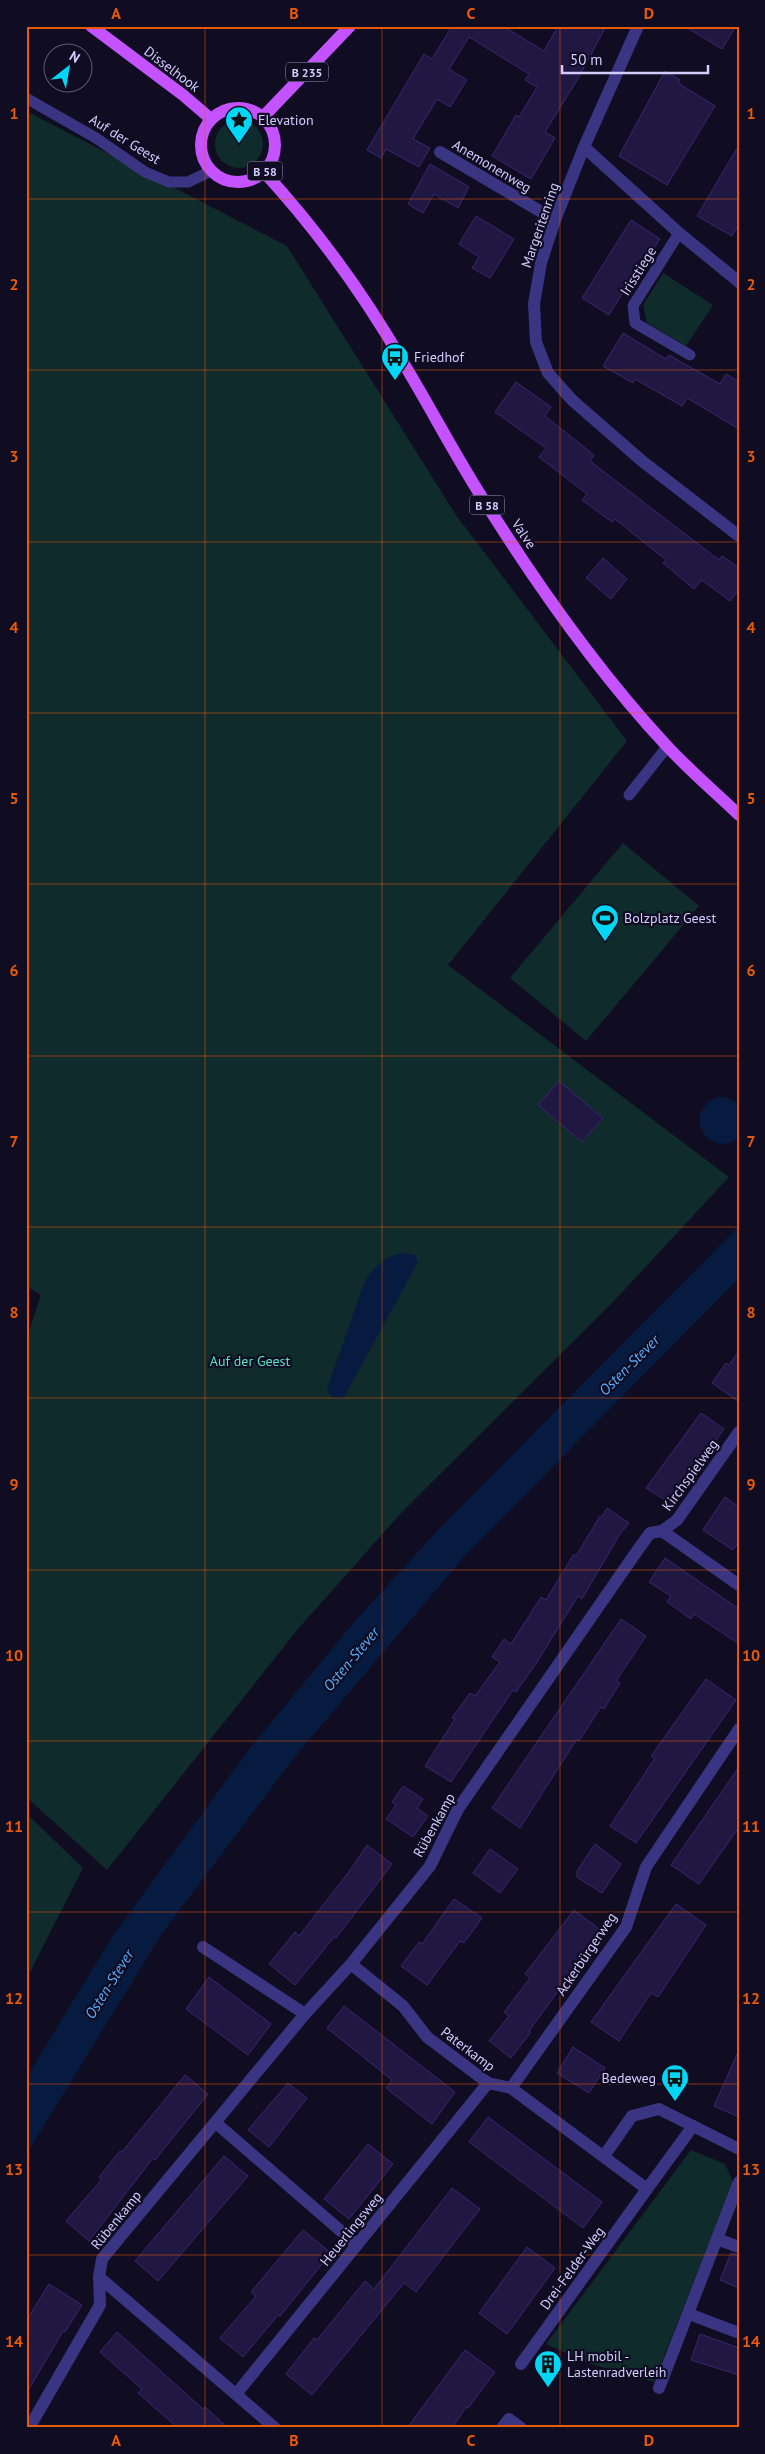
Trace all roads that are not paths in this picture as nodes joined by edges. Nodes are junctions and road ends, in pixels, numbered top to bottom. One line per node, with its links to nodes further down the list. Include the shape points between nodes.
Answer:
1 (91, 26): 6 (main road, Disselhook)
2 (350, 26): 5 (main road, B 235)
3 (638, 26): 7 (street, Margeritenring)
4 (26, 98): 9 (lane, Auf der Geest, via 96,138 145,172 169,182 188,182)
5 (263, 117): 6 (main road, via 254,110 231,108); 10 (main road, B 58, via 271,127 275,144 272,162)
6 (211, 119): 9 (main road, via 203,131 201,145)
7 (584, 148): 11 (street, Margeritenring); 12 (street)
8 (440, 152): 11 (street, Anemonenweg)
9 (211, 171): 10 (main road, B 58, via 221,178 243,182)
10 (264, 172): 16 (main road, Valve / B 58, via 351,281 403,362 489,509 564,619)
11 (555, 220): 15 (street, Margeritenring, via 541,263 534,304 536,342 548,373 572,400 642,461)
12 (679, 233): 13 (street); 14 (lane, Irisstiege, via 633,306 635,322)
13 (739, 282)
14 (690, 355)
15 (739, 536)
16 (667, 747): 17 (lane); 18 (main road, Valve / B 58)
17 (629, 795)
18 (739, 815)
19 (739, 1432): 20 (street, Kirchspielweg, via 677,1520)
20 (662, 1531): 21 (street); 24 (street, Rübenkamp, via 650,1533 636,1550 458,1809 430,1866)
21 (739, 1585)
22 (739, 1729): 27 (street, Ackerbürgerweg, via 646,1867 626,1927)
23 (203, 1947): 25 (street)
24 (351, 1964): 25 (street, Rübenkamp); 26 (street, Paterkamp, via 403,2006 427,2037)
25 (306, 2014): 28 (street, Rübenkamp)
26 (488, 2083): 27 (street, Paterkamp); 35 (street, Heuerlingsweg)
27 (511, 2088): 31 (street, Paterkamp)
28 (216, 2123): 35 (street); 37 (street, Rübenkamp, via 102,2259)
29 (694, 2126): 30 (street); 31 (street, via 659,2108 632,2116); 33 (street)
30 (739, 2149)
31 (604, 2156): 33 (street, Paterkamp)
32 (739, 2182): 34 (street)
33 (646, 2190): 40 (street, Drei-Felder-Weg)
34 (717, 2238): 36 (street); 38 (street)
35 (357, 2245): 42 (street, Heuerlingsweg)
36 (739, 2247)
37 (99, 2277): 42 (street); 44 (street, Rübenkamp, via 100,2305)
38 (689, 2314): 39 (street); 41 (street)
39 (739, 2333)
40 (521, 2364)
41 (659, 2388)
42 (237, 2393): 45 (street)
43 (505, 2423): 46 (street)
44 (29, 2428)
45 (275, 2428)
46 (521, 2428)

